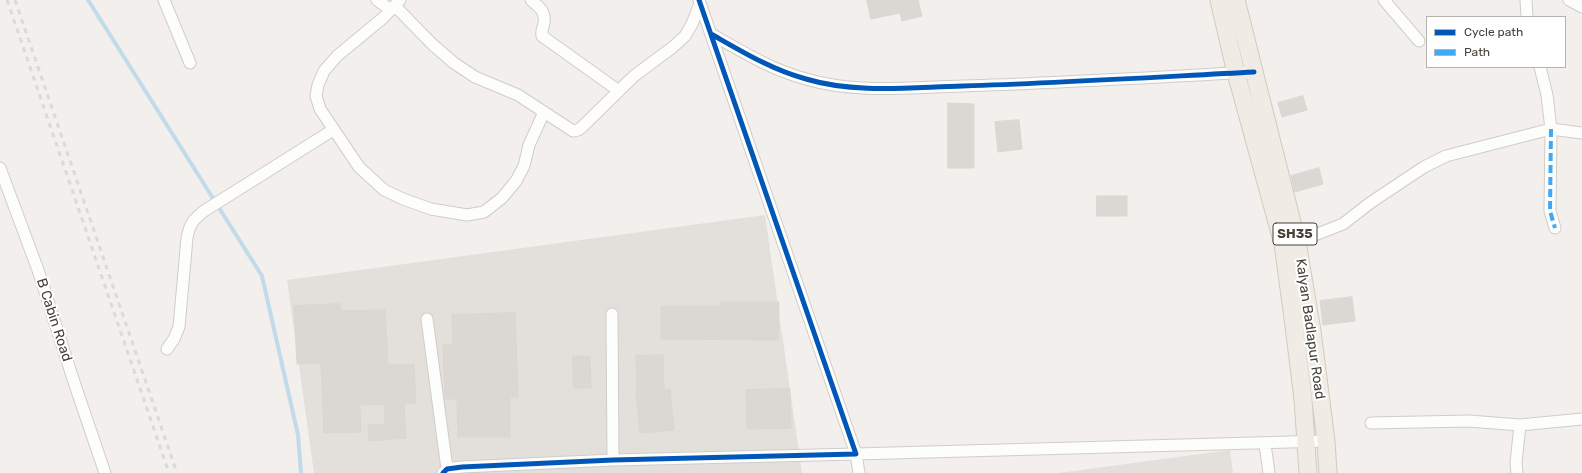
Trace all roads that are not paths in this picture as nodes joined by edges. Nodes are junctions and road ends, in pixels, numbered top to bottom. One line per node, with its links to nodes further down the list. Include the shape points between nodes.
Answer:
1 (164, 0): 15 (street)
2 (377, 0): 10 (street)
3 (531, 0): 19 (street, via 545,15 542,36)
4 (1219, 0): 18 (main road, Kalyan Badlapur Road / SH35)
5 (1236, 0): 17 (main road, Kalyan Badlapur Road / SH35)
6 (1384, 0): 14 (street)
7 (1526, 0): 12 (street)
8 (1569, 0): 11 (street)
9 (700, 1): 13 (street); 19 (street, via 685,36)
10 (395, 5): 20 (street, via 454,63 475,77 518,95); 22 (street, via 336,56 324,71 316,96)
11 (1582, 7)
12 (1527, 16)
13 (711, 34): 18 (street, via 771,66 806,79 840,86 881,88 1031,84); 36 (street)
14 (1419, 41)
15 (190, 63)
16 (1540, 68): 21 (street)
17 (1254, 72): 18 (street); 26 (main road, Kalyan Badlapur Road / SH35)
18 (1236, 73): 26 (main road, Kalyan Badlapur Road / SH35)
19 (619, 91): 20 (street, via 578,130 568,129)
20 (544, 112): 22 (street, via 516,181 502,198 484,212 466,215 431,209 384,190 359,168)
21 (1551, 129): 23 (street); 25 (street, via 1550,211); 26 (street, via 1446,156 1424,167 1343,224)
22 (332, 130): 29 (street, via 194,219 189,226 187,238 178,327)
23 (1582, 133)
24 (0, 168): 39 (street, B Cabin Road, via 38,270)
25 (1555, 228)
26 (1290, 243): 33 (main road, Kalyan Badlapur Road / SH35, via 1312,331); 34 (main road, Kalyan Badlapur Road / SH35, via 1294,325)
27 (612, 314): 37 (street)
28 (427, 319): 38 (street)
29 (167, 349)
30 (1582, 419): 32 (street)
31 (1371, 422): 32 (street, via 1469,421)
32 (1520, 425): 44 (street)
33 (1326, 441): 34 (street); 43 (main road, Kalyan Badlapur Road / SH35)
34 (1306, 442): 35 (street); 42 (main road, Kalyan Badlapur Road / SH35)
35 (1265, 444): 36 (street); 41 (street)
36 (856, 454): 37 (street); 40 (street)
37 (612, 460): 38 (street, via 462,467)
38 (445, 471)
39 (105, 473)
40 (859, 473)
41 (1269, 473)
42 (1308, 473)
43 (1328, 473)
44 (1517, 473)

